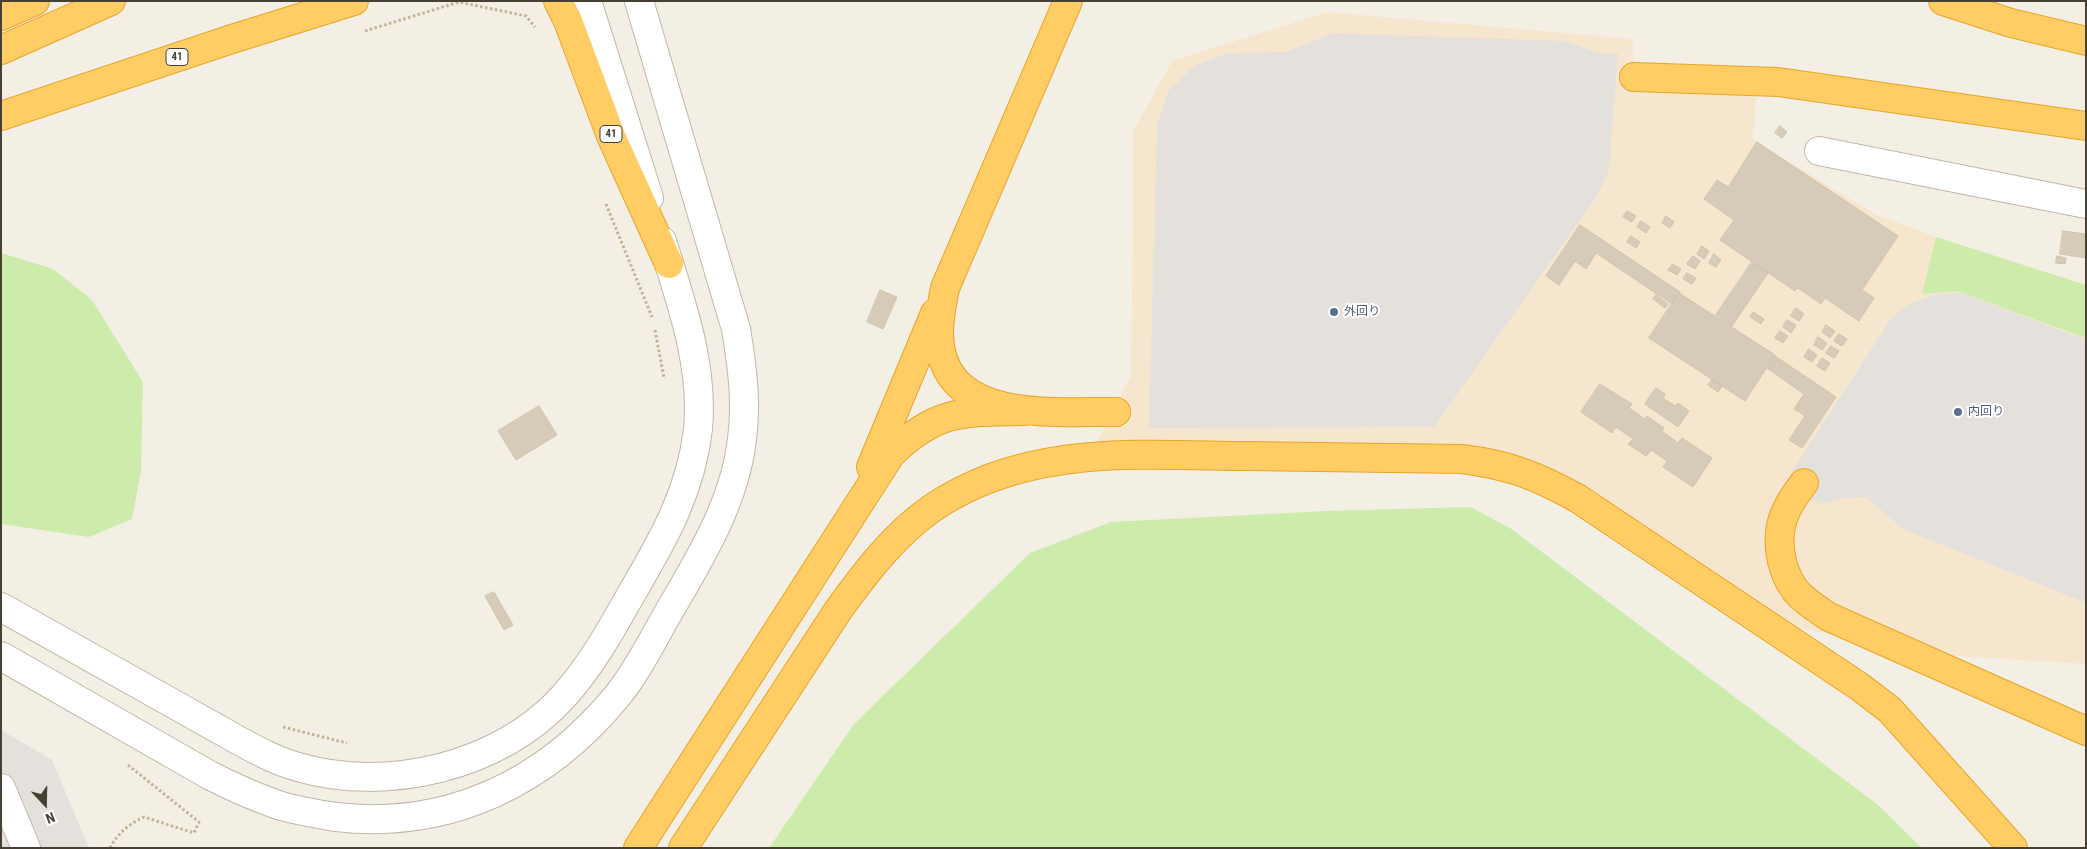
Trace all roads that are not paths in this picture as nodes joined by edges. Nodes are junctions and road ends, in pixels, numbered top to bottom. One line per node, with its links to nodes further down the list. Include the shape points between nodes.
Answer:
1 (35, 1): 9 (highway)
2 (111, 1): 11 (highway)
3 (354, 1): 13 (highway, 41)
4 (558, 1): 17 (highway, 41, via 611,136)
5 (588, 1): 17 (street)
6 (638, 1): 24 (street, via 736,328 742,364 742,440 722,513 705,549 638,666 619,694 591,725 562,752 532,773 464,806 389,819 314,814 280,806 211,776)
7 (1068, 1): 18 (highway)
8 (1943, 1): 10 (highway, via 2049,34)
9 (1, 16)
10 (2086, 41)
11 (1, 50)
12 (1634, 77): 14 (highway, via 1778,82)
13 (1, 116)
14 (2086, 126)
15 (1819, 151): 16 (street)
16 (2086, 204)
17 (669, 264): 23 (street, via 692,346 698,388 698,428 692,469 659,546 583,674 561,699 510,740 476,755 408,775 368,778 298,767 236,739)
18 (945, 288): 19 (highway, via 939,335 952,376 976,397 997,406); 22 (highway)
19 (1024, 411): 20 (highway); 22 (highway, via 948,416 909,436 891,454)
20 (1116, 412)
21 (1804, 483): 25 (highway, via 1786,509 1779,548 1785,571 1796,590 1810,604 1829,617)
22 (850, 517): 29 (highway)
23 (1, 606)
24 (1, 656)
25 (2084, 731)
26 (1, 788): 28 (street)
27 (2012, 846): 30 (highway, via 1890,710 1868,693 1577,498 1523,471 1462,459 1123,455 1047,462 1017,469 958,494 908,526 868,570 839,609)
28 (26, 848)
29 (638, 848)
30 (683, 848)

